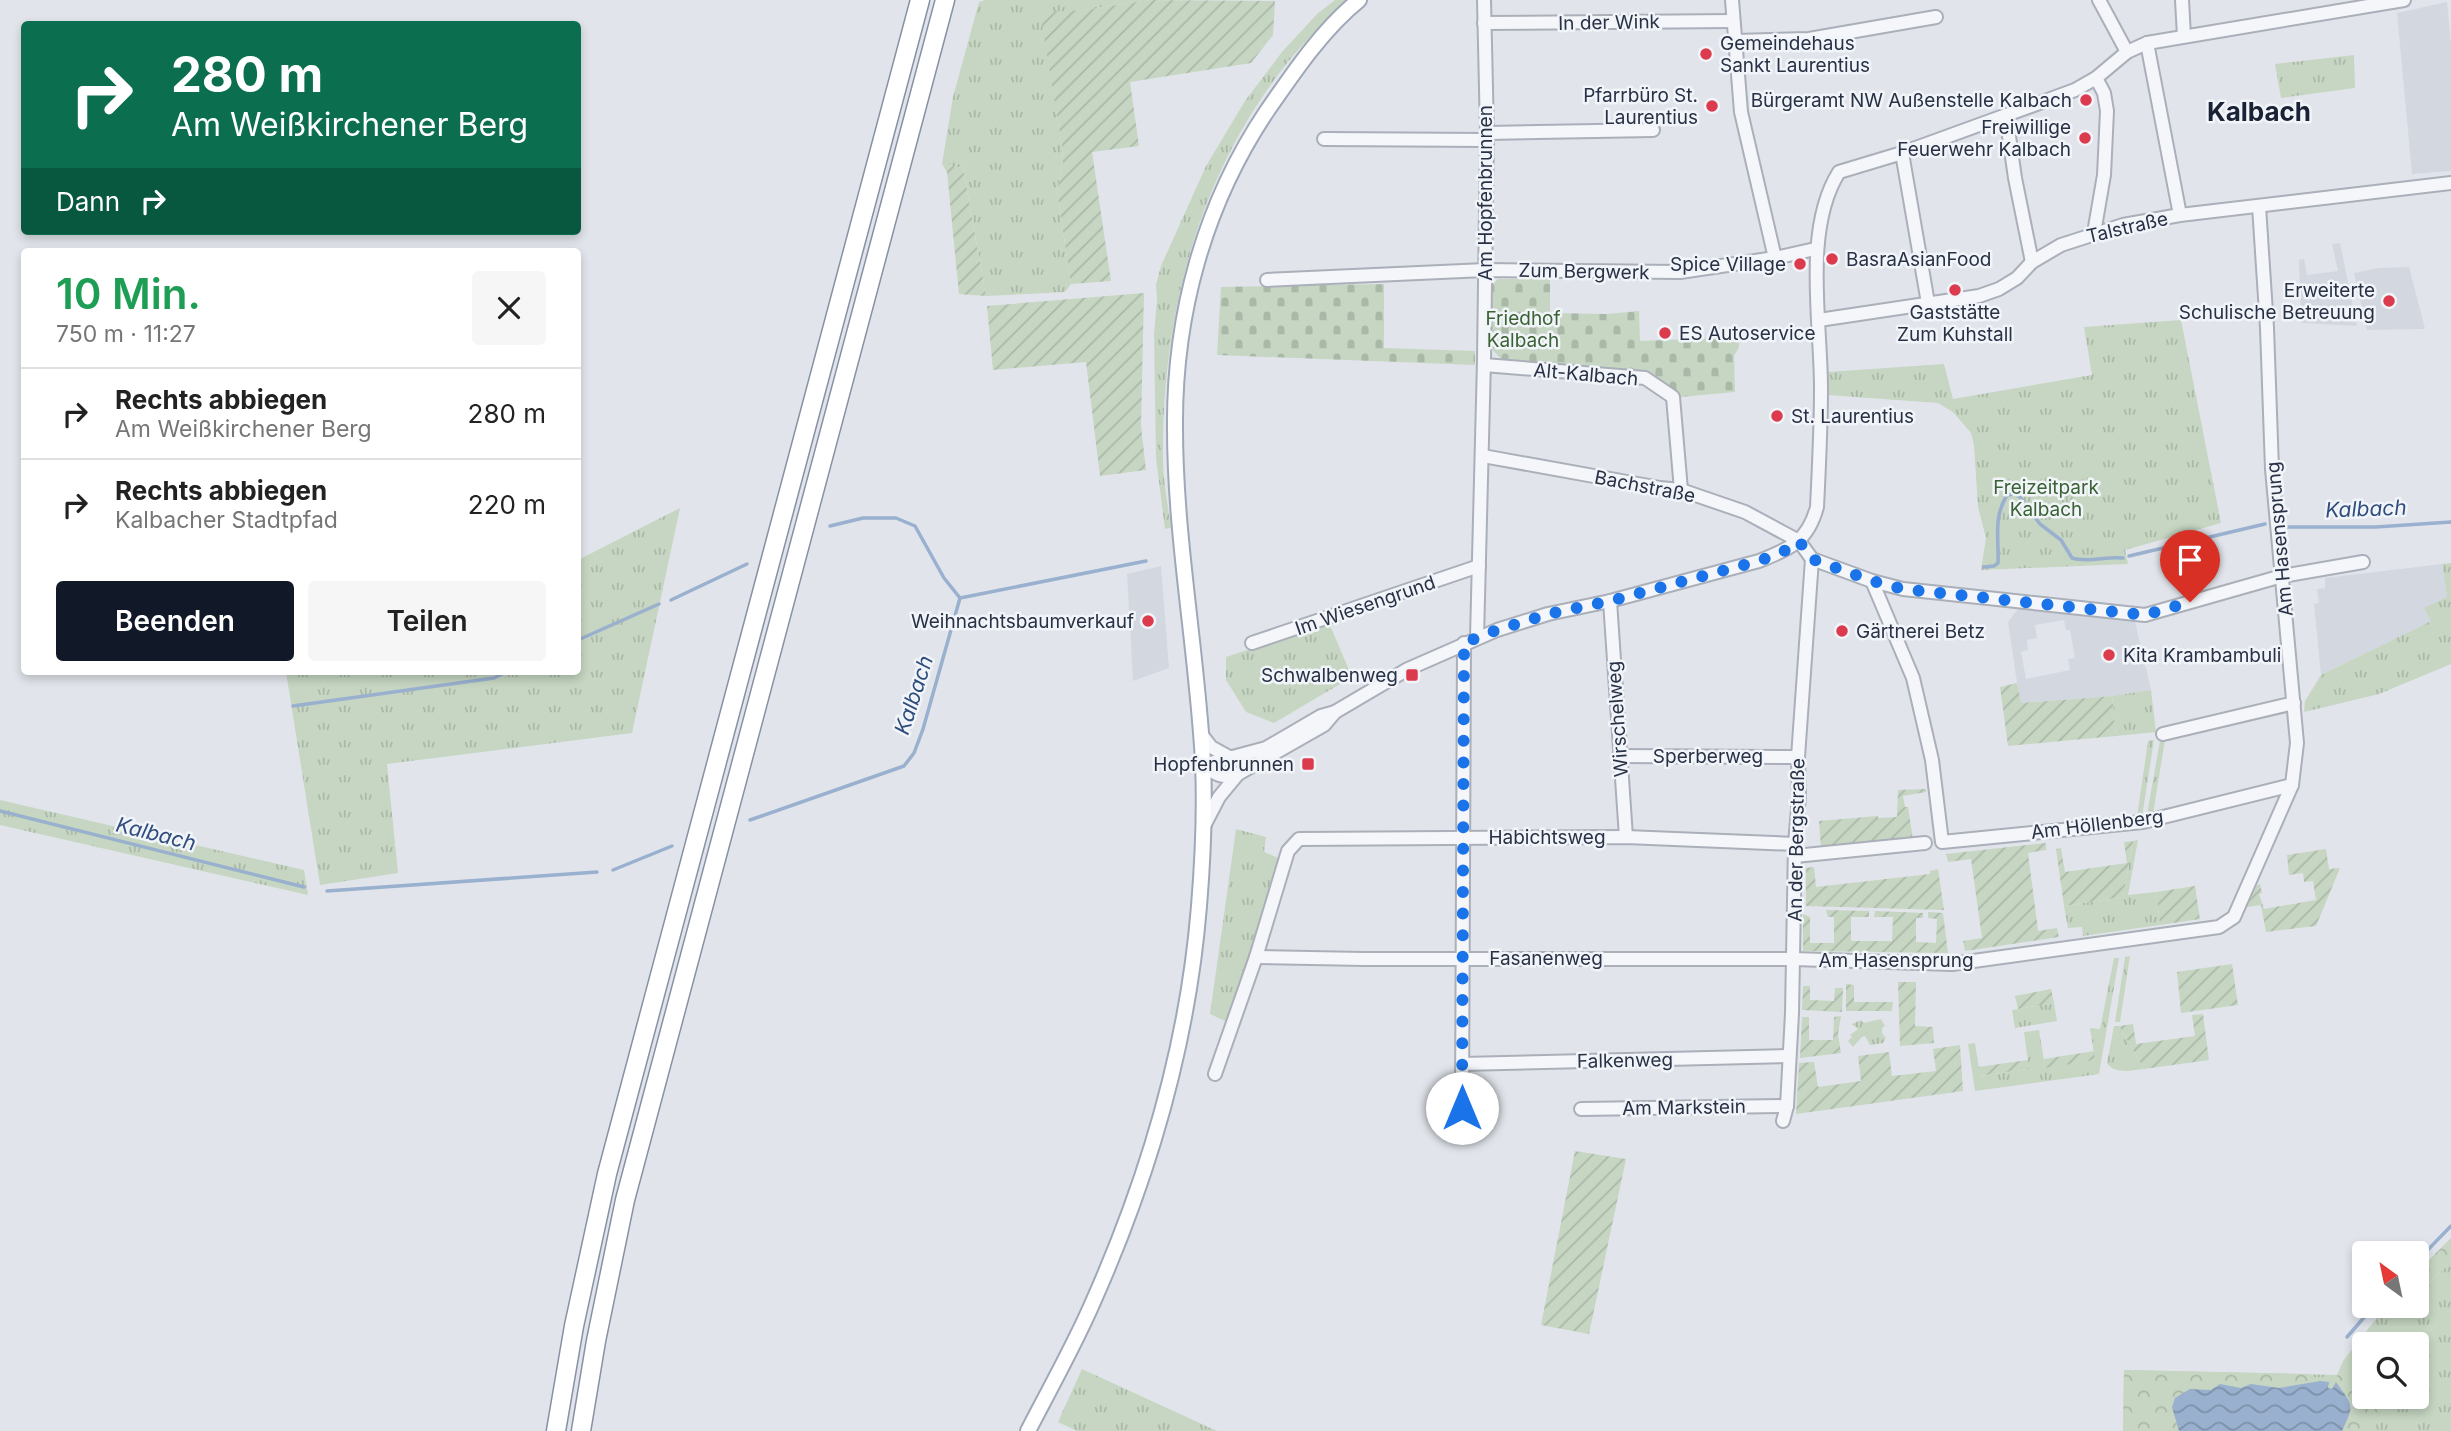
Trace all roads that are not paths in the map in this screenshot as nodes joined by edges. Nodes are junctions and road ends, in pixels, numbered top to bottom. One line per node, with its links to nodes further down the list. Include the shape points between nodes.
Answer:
1 (920, 0): 71 (highway, via 607,1174)
2 (945, 0): 72 (highway, via 625,1200)
3 (1359, 0): 48 (main road, via 1297,66 1244,146 1204,237 1190,287 1180,338 1175,429)
4 (1484, 0): 11 (street, Am Hopfenbrunnen)
5 (1732, 0): 10 (street)
6 (2099, 0): 15 (street)
7 (2182, 0): 12 (street)
8 (2404, 0): 12 (street)
9 (1936, 17): 13 (street, via 1809,39)
10 (1733, 21): 11 (street, In der Wink); 13 (street)
11 (1484, 23): 19 (street, Am Hopfenbrunnen)
12 (2184, 36): 14 (street)
13 (1735, 41): 27 (street, via 1741,112)
14 (2147, 43): 15 (street); 24 (street)
15 (2127, 52): 16 (street)
16 (2096, 78): 17 (street); 25 (street, via 2107,111 2104,175)
17 (2006, 115): 21 (street); 28 (street)
18 (1653, 130): 19 (street)
19 (1486, 137): 20 (street); 29 (street, Am Hopfenbrunnen)
20 (1324, 139)
21 (1902, 153): 26 (street, via 1839,172 1831,184); 31 (street)
22 (2451, 183): 23 (street, Talstraße)
23 (2259, 206): 24 (street, Talstraße); 40 (street, Am Hasensprung)
24 (2180, 215): 25 (street, Talstraße)
25 (2094, 233): 28 (street, Talstraße)
26 (1815, 249): 27 (street, Zum Bergwerk); 32 (street)
27 (1775, 258): 29 (street, Zum Bergwerk, via 1680,272)
28 (2032, 262): 31 (street, Talstraße, via 1999,289)
29 (1485, 270): 30 (street, Zum Bergwerk); 33 (street, Am Hopfenbrunnen)
30 (1267, 280)
31 (1928, 303): 32 (street, Talstraße)
32 (1819, 320): 36 (street, via 1817,506 1812,525)
33 (1484, 365): 34 (street, Am Hopfenbrunnen); 35 (street, Alt-Kalbach, via 1645,378 1661,388 1673,397)
34 (1483, 456): 35 (street, Bachstraße); 39 (street, Am Hopfenbrunnen)
35 (1681, 489): 36 (street, Bachstraße, via 1745,512)
36 (1799, 541): 37 (street); 42 (street, via 1759,561)
37 (1812, 559): 41 (street); 51 (street, An der Bergstraße)
38 (2363, 562): 40 (street)
39 (1479, 566): 43 (street, Am Hopfenbrunnen); 44 (street, Im Wiesengrund)
40 (2282, 576): 41 (street, via 2145,615 1903,589); 46 (street, Am Hasensprung)
41 (1872, 581): 55 (street, Am Höllenberg, via 1913,678 1932,760 1942,842 2143,822)
42 (1610, 601): 43 (street, via 1548,614); 50 (street, Wirschelweg)
43 (1477, 638): 45 (street)
44 (1252, 643)
45 (1464, 643): 47 (street); 57 (street)
46 (2294, 702): 49 (street); 55 (street, Am Hasensprung, via 2297,743)
47 (1335, 712): 52 (street, via 1266,748); 54 (street, via 1324,724)
48 (1201, 734): 52 (street, via 1210,747); 53 (main road)
49 (2163, 734)
50 (1619, 756): 51 (street, Sperberweg); 58 (street, Wirschelweg)
51 (1798, 757): 60 (street, An der Bergstraße)
52 (1231, 758): 53 (street)
53 (1203, 765): 54 (street, via 1218,776); 56 (main road)
54 (1238, 774): 56 (street)
55 (2291, 785): 63 (street, Am Hasensprung, via 2234,917 2218,927 1952,964)
56 (1203, 827): 73 (main road, via 1199,909 1186,1010 1163,1113 1131,1211 1092,1306)
57 (1463, 837): 58 (street, Habichtsweg); 61 (street, Habichtsweg, via 1299,839 1289,851); 62 (street)
58 (1626, 837): 60 (street, Habichtsweg)
59 (1925, 843): 60 (street)
60 (1795, 850): 63 (street, An der Bergstraße)
61 (1256, 957): 62 (street, Fasanenweg); 66 (street)
62 (1462, 957): 63 (street, Fasanenweg); 65 (street)
63 (1793, 959): 64 (street, An der Bergstraße)
64 (1789, 1056): 65 (street, Falkenweg); 67 (street, An der Bergstraße)
65 (1462, 1064): 68 (street)
66 (1216, 1074)
67 (1787, 1106): 69 (street, Am Markstein); 70 (street, An der Bergstraße)
68 (1462, 1108)
69 (1581, 1109)
70 (1783, 1121)
71 (556, 1431)
72 (581, 1431)
73 (1028, 1431)

